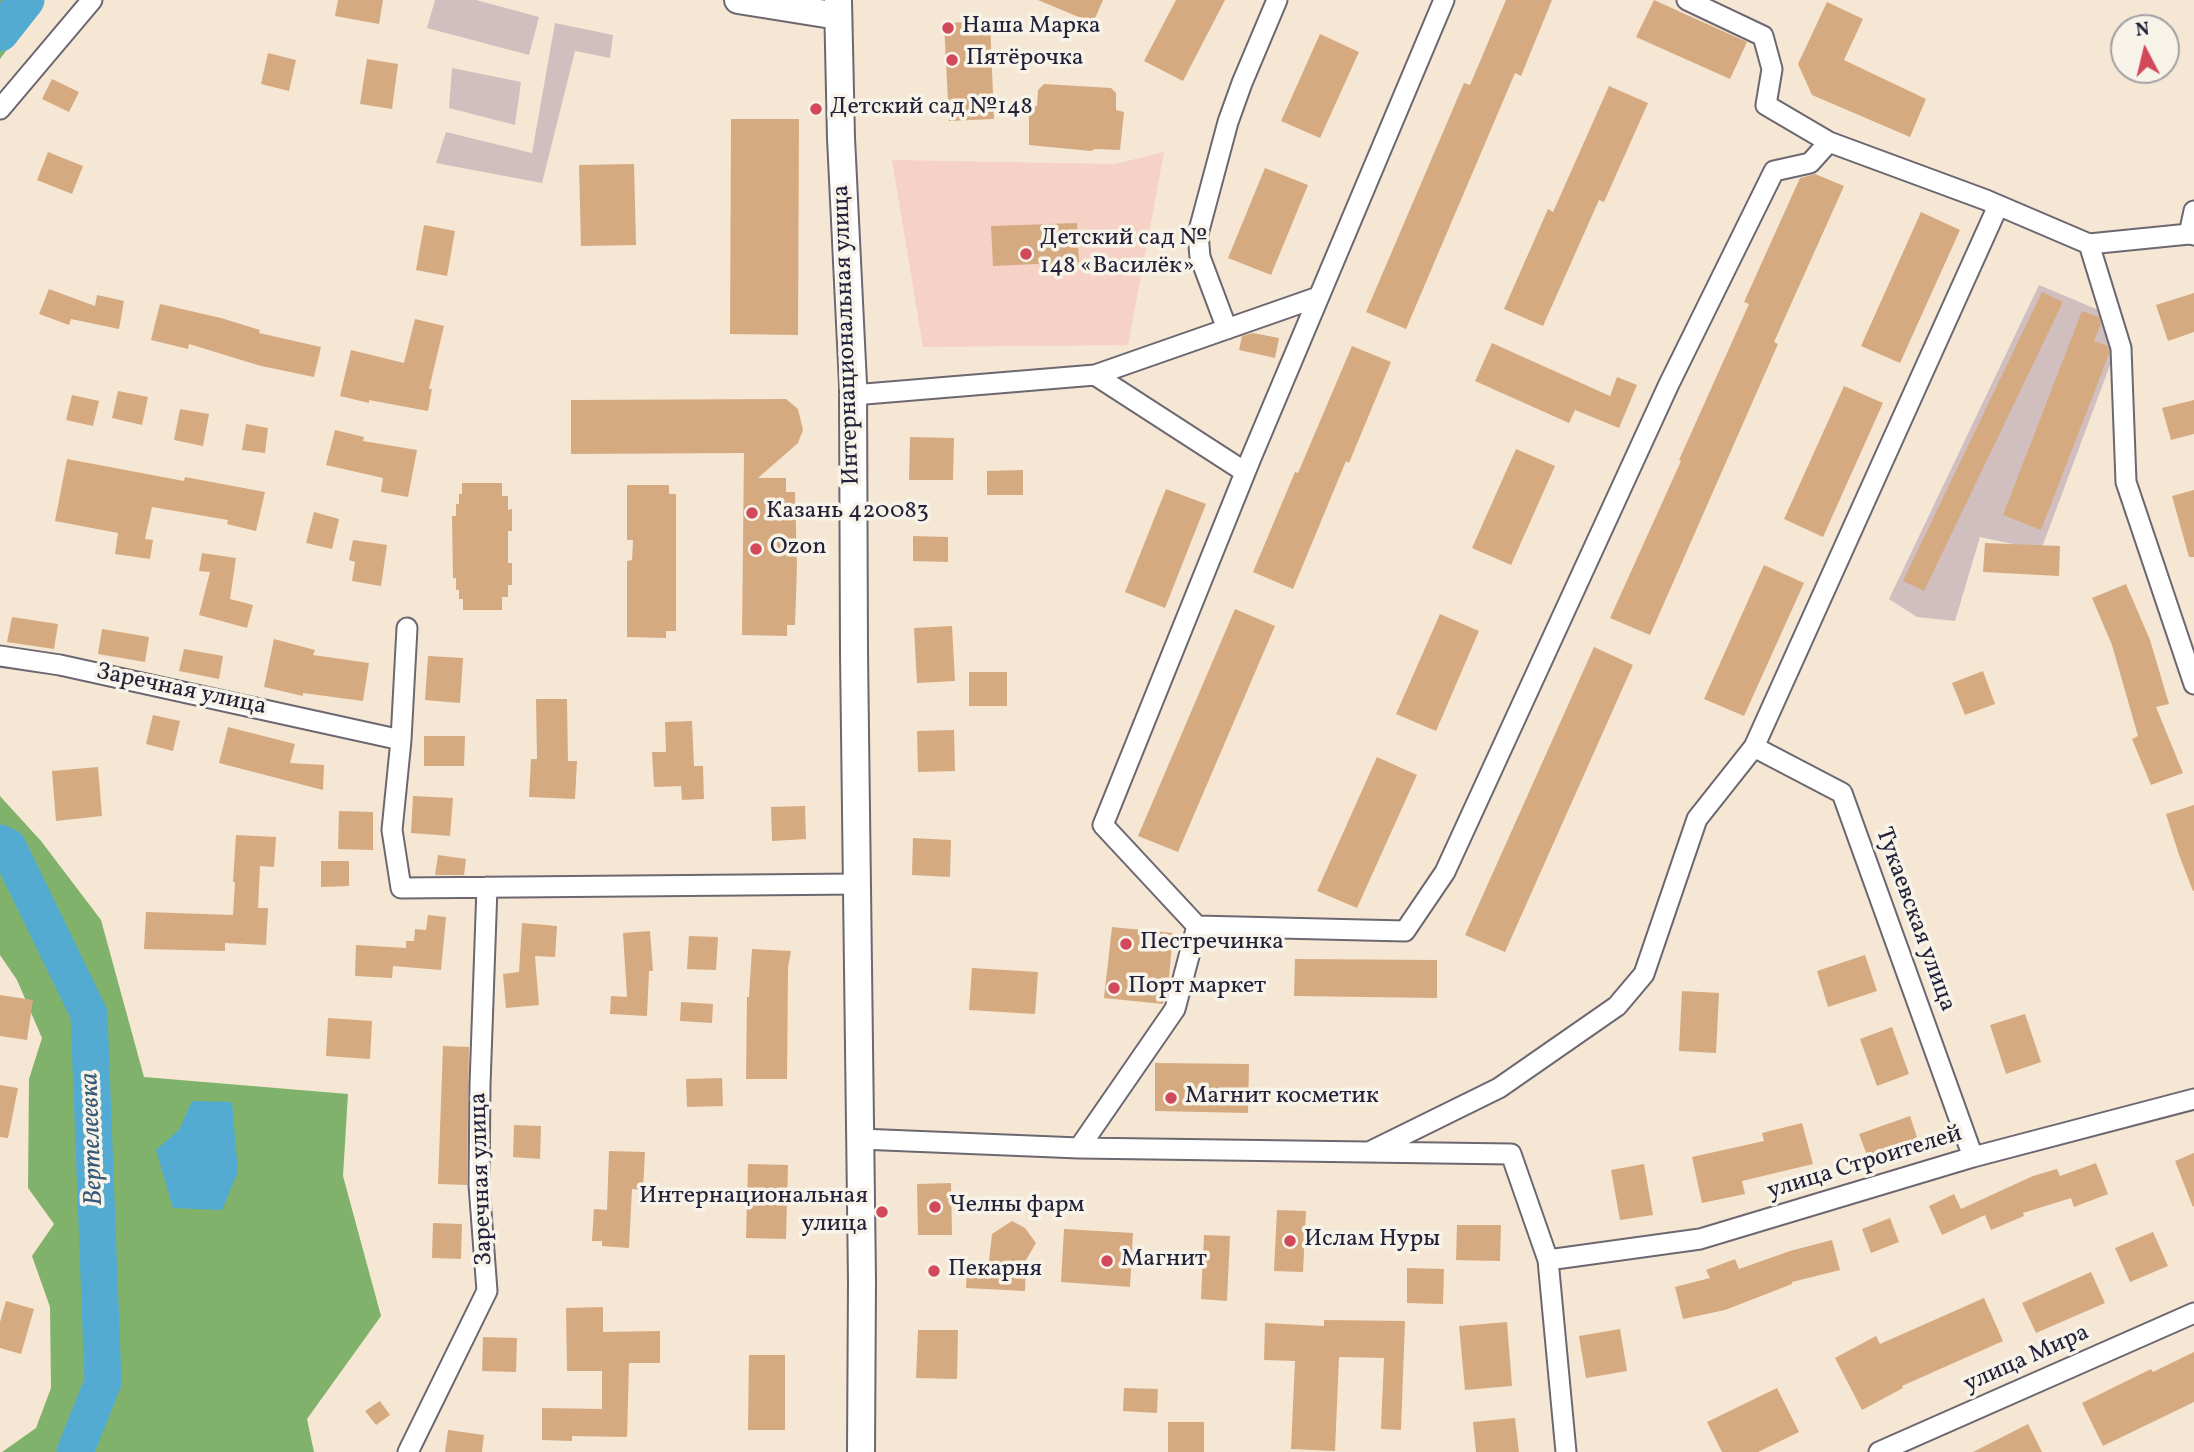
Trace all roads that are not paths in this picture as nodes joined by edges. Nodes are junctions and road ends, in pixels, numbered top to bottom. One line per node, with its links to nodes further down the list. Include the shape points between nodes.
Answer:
1 (92, 0): 7 (street)
2 (738, 0): 6 (street)
3 (1276, 0): 14 (street, via 1228,122 1198,234 1200,257)
4 (1444, 0): 13 (street)
5 (1688, 0): 8 (street, via 1763,36 1772,69 1766,105)
6 (838, 8): 16 (street, Интернациональная улица)
7 (0, 109)
8 (1829, 142): 9 (street); 25 (street, via 1810,163 1774,171 1669,384 1444,872 1405,931)
9 (1998, 205): 12 (street); 22 (street)
10 (2194, 211): 11 (street)
11 (2192, 235): 12 (street)
12 (2089, 244): 20 (street, via 2121,348 2126,482)
13 (1318, 296): 14 (street); 17 (street)
14 (1227, 329): 15 (street)
15 (1095, 375): 16 (street); 17 (street)
16 (853, 395): 23 (street, Интернациональная улица)
17 (1245, 471): 25 (street, via 1103,825)
18 (407, 628): 21 (street)
19 (0, 656): 21 (street, Заречная улица)
20 (2194, 684)
21 (401, 740): 24 (street, via 392,830 401,887)
22 (1754, 747): 29 (street, via 1697,819 1644,974 1617,1006 1499,1088); 30 (street, Тукаевская улица, via 1842,793)
23 (858, 884): 24 (street); 27 (street, Интернациональная улица)
24 (487, 887): 33 (street, Заречная улица, via 479,1185 487,1291)
25 (1197, 926): 28 (street, via 1175,1009)
26 (2194, 1099): 30 (street, улица Строителей)
27 (860, 1139): 28 (street); 34 (street, Интернациональная улица)
28 (1079, 1148): 29 (street)
29 (1369, 1152): 31 (street, via 1511,1154)
30 (1973, 1157): 31 (street, улица Строителей, via 1700,1239)
31 (1548, 1261): 35 (street)
32 (2194, 1313): 36 (street, улица Мира)
33 (408, 1452)
34 (861, 1452)
35 (1566, 1452)
36 (1879, 1452)

